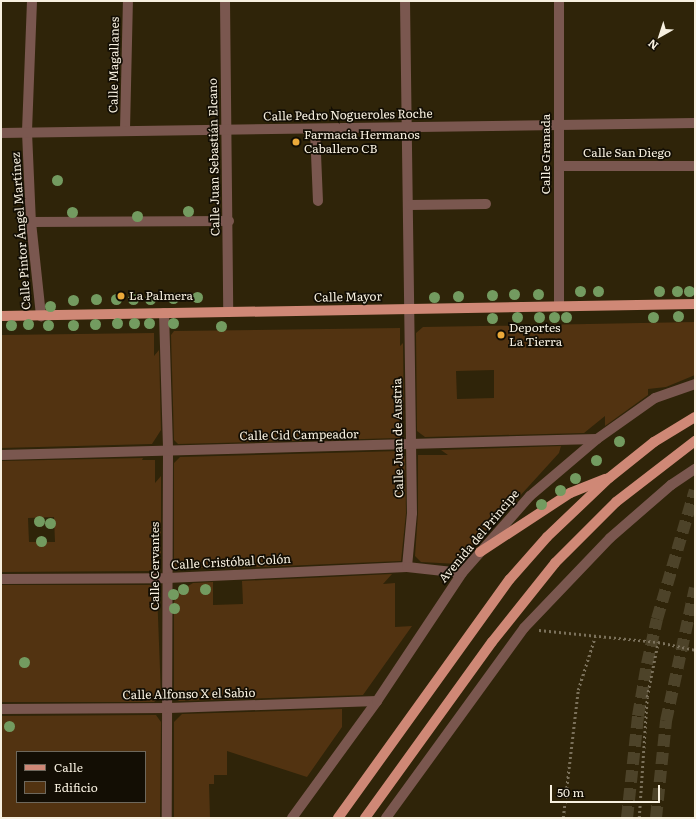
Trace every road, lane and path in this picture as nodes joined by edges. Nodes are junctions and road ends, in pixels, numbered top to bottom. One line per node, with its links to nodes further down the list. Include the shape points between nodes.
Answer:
1 (32, 1): 12 (street, Calle Pintor Ángel Martínez)
2 (128, 1): 10 (street, Calle Magallanes)
3 (225, 1): 9 (street, Calle Juan Sebastián Elcano)
4 (405, 1): 8 (street, Calle Juan de Austria)
5 (559, 1): 7 (street, Calle Granada)
6 (695, 123): 7 (street, Calle Pedro Nogueroles Roche)
7 (558, 126): 8 (street, Calle Pedro Nogueroles Roche); 14 (street, Calle Granada)
8 (407, 127): 11 (street, Calle Pedro Nogueroles Roche); 18 (street, Calle Juan de Austria)
9 (226, 129): 10 (street, Calle Pedro Nogueroles Roche); 11 (street, Calle Pedro Nogueroles Roche); 19 (street, Calle Juan Sebastián Elcano)
10 (126, 130): 12 (street, Calle Pedro Nogueroles Roche)
11 (315, 130): 16 (street)
12 (27, 132): 13 (street, Calle Pedro Nogueroles Roche); 20 (street, Calle Pintor Ángel Martínez)
13 (1, 133)
14 (559, 166): 15 (street, Calle San Diego); 22 (street, Calle Granada)
15 (695, 166)
16 (318, 201)
17 (486, 204): 18 (street)
18 (410, 205): 23 (street, Calle Juan de Austria)
19 (229, 221): 20 (street); 24 (street, Calle Juan Sebastián Elcano)
20 (31, 222): 27 (street, Calle Pintor Ángel Martínez)
21 (695, 304): 22 (main road, Calle Mayor)
22 (559, 306): 23 (main road, Calle Mayor)
23 (410, 309): 24 (main road, Calle Mayor); 32 (street, Calle Juan de Austria)
24 (228, 312): 25 (main road, Calle Mayor)
25 (164, 313): 27 (main road, Calle Mayor); 33 (street, Calle Cervantes)
26 (1, 316): 27 (main road, Calle Mayor)
27 (41, 316)
28 (695, 384): 30 (street, Avenida del Príncipe, via 655,398)
29 (695, 417): 36 (main road, via 654,442)
30 (597, 439): 32 (street, Calle Cid Campeador); 37 (street, Avenida del Príncipe, via 530,496)
31 (695, 441): 52 (main road, via 616,502 555,563 492,642)
32 (411, 446): 33 (street, Calle Cid Campeador); 38 (street, Calle Juan de Austria, via 412,514)
33 (168, 450): 34 (street, Calle Cid Campeador); 40 (street, Calle Cervantes)
34 (1, 454)
35 (695, 470): 42 (street, via 671,485 610,538)
36 (609, 478): 37 (main road, via 570,493); 51 (main road, via 576,507 510,579)
37 (480, 552): 39 (street, Avenida del Príncipe)
38 (407, 567): 39 (street, Calle Cristóbal Colón); 40 (street, Calle Cristóbal Colón)
39 (462, 573): 46 (street, Avenida del Príncipe)
40 (167, 578): 41 (street, Calle Cristóbal Colón); 47 (street, Calle Cervantes)
41 (1, 579)
42 (524, 628): 43 (path); 53 (street)
43 (595, 637): 44 (path); 54 (path, via 578,690)
44 (658, 642): 45 (path); 55 (path, via 647,697)
45 (695, 650)
46 (377, 701): 47 (street, Calle Alfonso X el Sabio); 50 (street, Avenida del Príncipe)
47 (169, 708): 48 (street, Calle Alfonso X el Sabio); 49 (street, Calle Cervantes)
48 (1, 709)
49 (168, 818)
50 (292, 818)
51 (338, 818)
52 (365, 818)
53 (386, 818)
54 (563, 818)
55 (639, 818)

